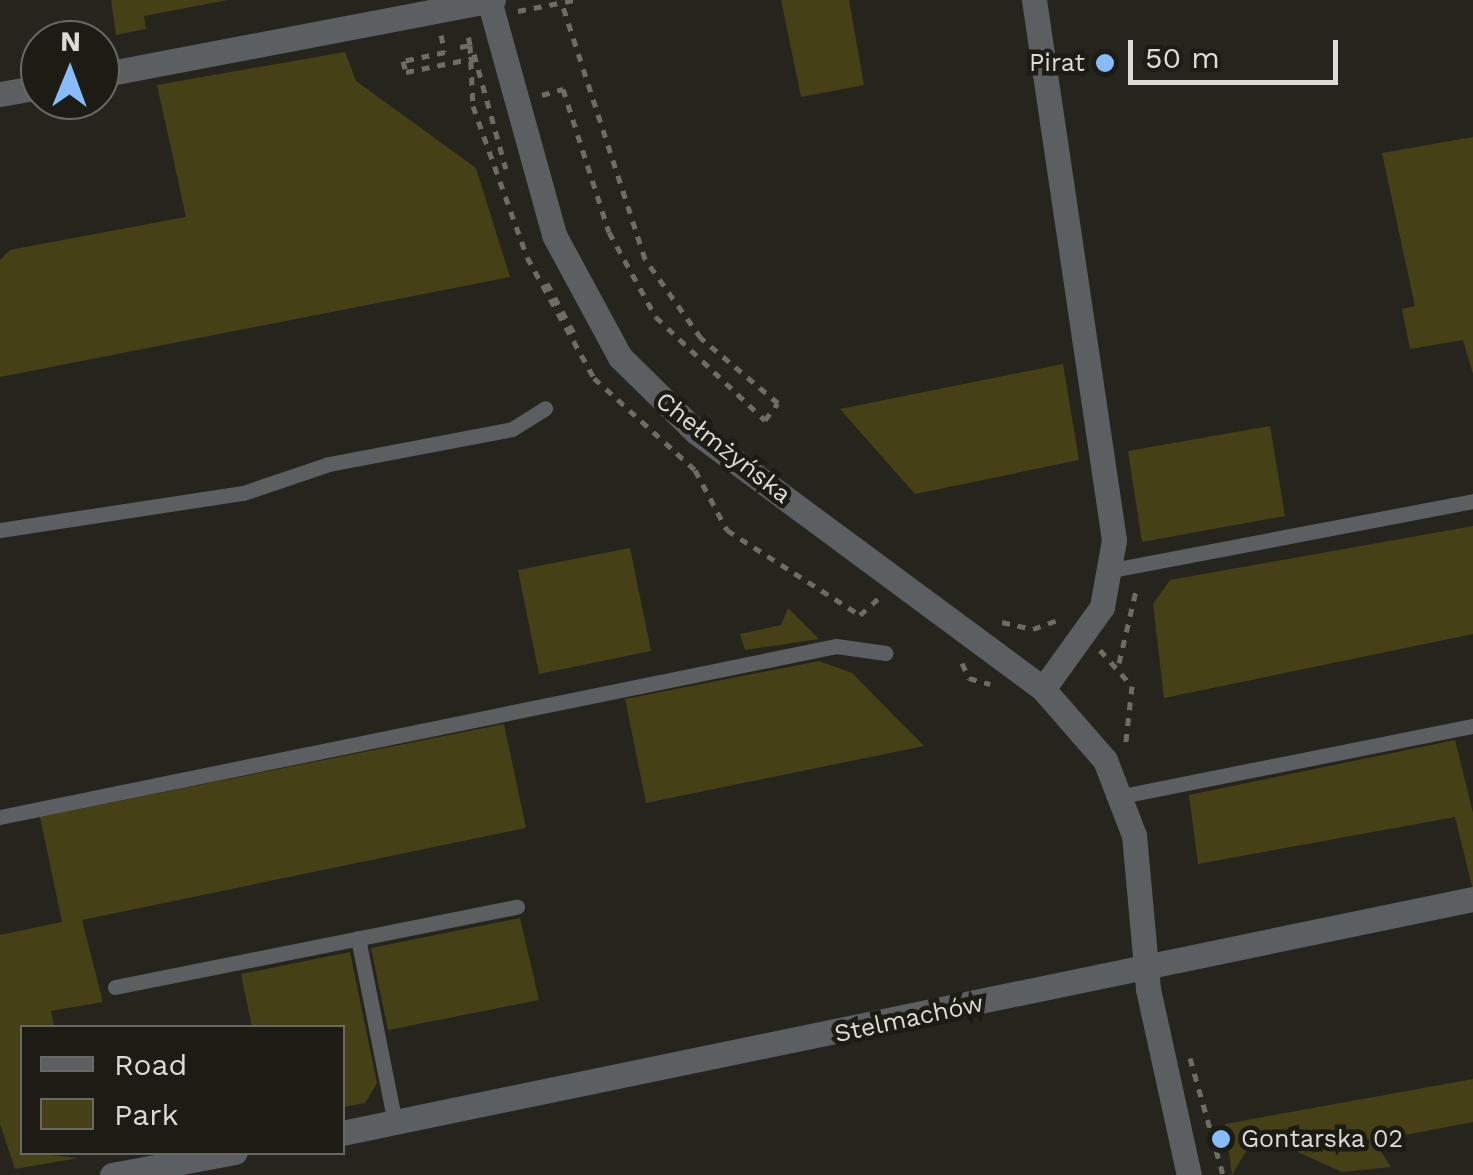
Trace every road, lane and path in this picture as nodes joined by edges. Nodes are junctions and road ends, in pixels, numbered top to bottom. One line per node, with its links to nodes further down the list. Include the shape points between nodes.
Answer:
1 (491, 0): 8 (street); 23 (street, Chełmżyńska, via 506,83 566,266 633,372 696,432)
2 (562, 0): 10 (path, via 645,259 701,338 778,403 765,420 656,317 610,232 563,89)
3 (1034, 0): 15 (street, via 1104,447)
4 (466, 22): 6 (path, via 470,45 460,47)
5 (441, 35): 7 (path, via 445,52 403,61 406,72)
6 (472, 45)
7 (472, 58)
8 (120, 71)
9 (536, 86): 10 (path)
10 (539, 96): 11 (path)
11 (543, 109)
12 (544, 408): 14 (lane, via 512,429 329,464 243,493)
13 (1473, 501): 15 (lane)
14 (0, 530)
15 (1112, 570): 23 (street, via 1097,618)
16 (1068, 608): 17 (path, via 1034,629)
17 (992, 616)
18 (1131, 631): 22 (path)
19 (968, 650): 24 (path, via 966,675)
20 (1099, 650): 22 (path)
21 (886, 653): 28 (lane, via 836,646)
22 (1119, 663): 26 (path, via 1133,694)
23 (1043, 688): 27 (street, Chełmżyńska, via 1087,734)
24 (1004, 690)
25 (1473, 726): 27 (lane)
26 (1129, 746)
27 (1122, 796): 32 (street, Chełmżyńska, via 1140,871)
28 (0, 817)
29 (1473, 899): 32 (street, Stelmachów)
30 (517, 907): 31 (lane)
31 (358, 938): 33 (lane); 34 (lane)
32 (1146, 969): 34 (street, Stelmachów); 38 (street, Chełmżyńska)
33 (115, 986)
34 (395, 1124): 35 (street, Stelmachów)
35 (345, 1132)
36 (220, 1155): 37 (street)
37 (112, 1175)
38 (1190, 1175)

